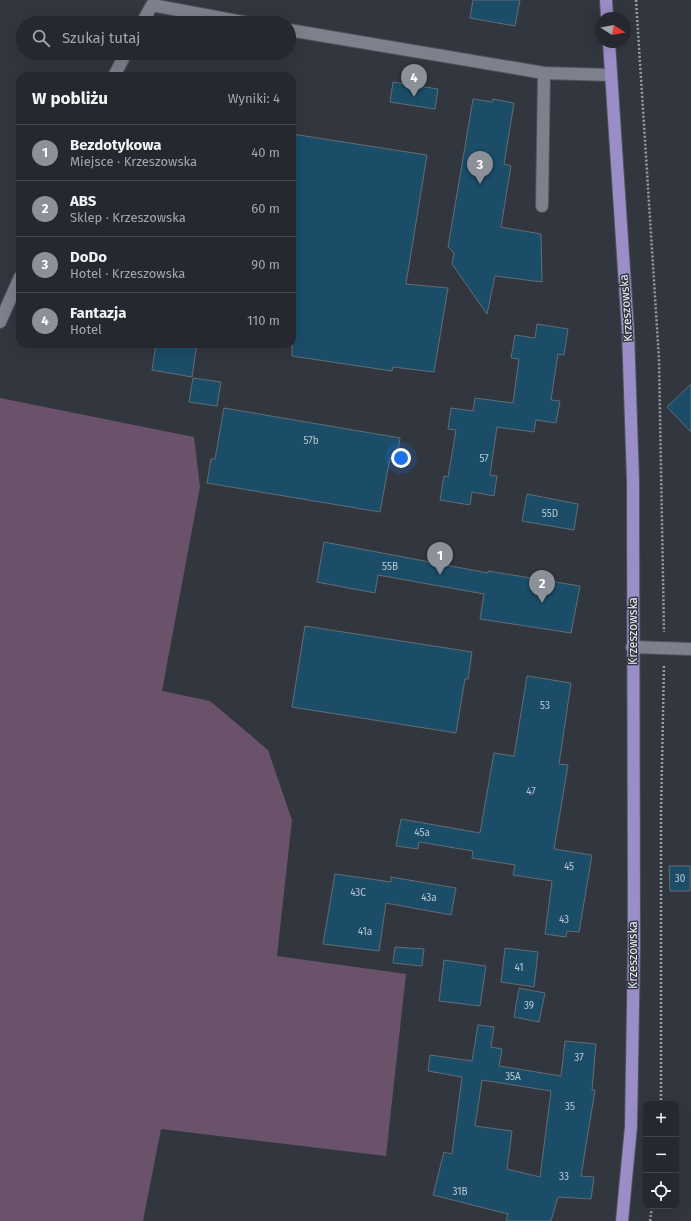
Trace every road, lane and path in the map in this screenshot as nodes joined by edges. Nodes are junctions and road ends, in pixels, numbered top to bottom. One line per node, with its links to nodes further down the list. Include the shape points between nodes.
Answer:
1 (606, 0): 3 (main road)
2 (636, 0): 16 (path, via 659,359)
3 (607, 12)
4 (146, 16): 5 (street, via 152,5)
5 (211, 16)
6 (296, 31): 10 (street)
7 (609, 48): 11 (main road, Krzeszowska)
8 (122, 60): 9 (street)
9 (116, 72)
10 (544, 72): 11 (street); 12 (street)
11 (611, 75): 15 (main road, Krzeszowska, via 632,432)
12 (542, 206)
13 (16, 286): 14 (street)
14 (0, 322)
15 (632, 647): 16 (street); 20 (main road, Krzeszowska, via 632,1127)
16 (665, 647): 17 (street); 18 (path, via 661,813)
17 (691, 648)
18 (661, 1101)
19 (652, 1209): 21 (path)
20 (622, 1221)
21 (650, 1221)

